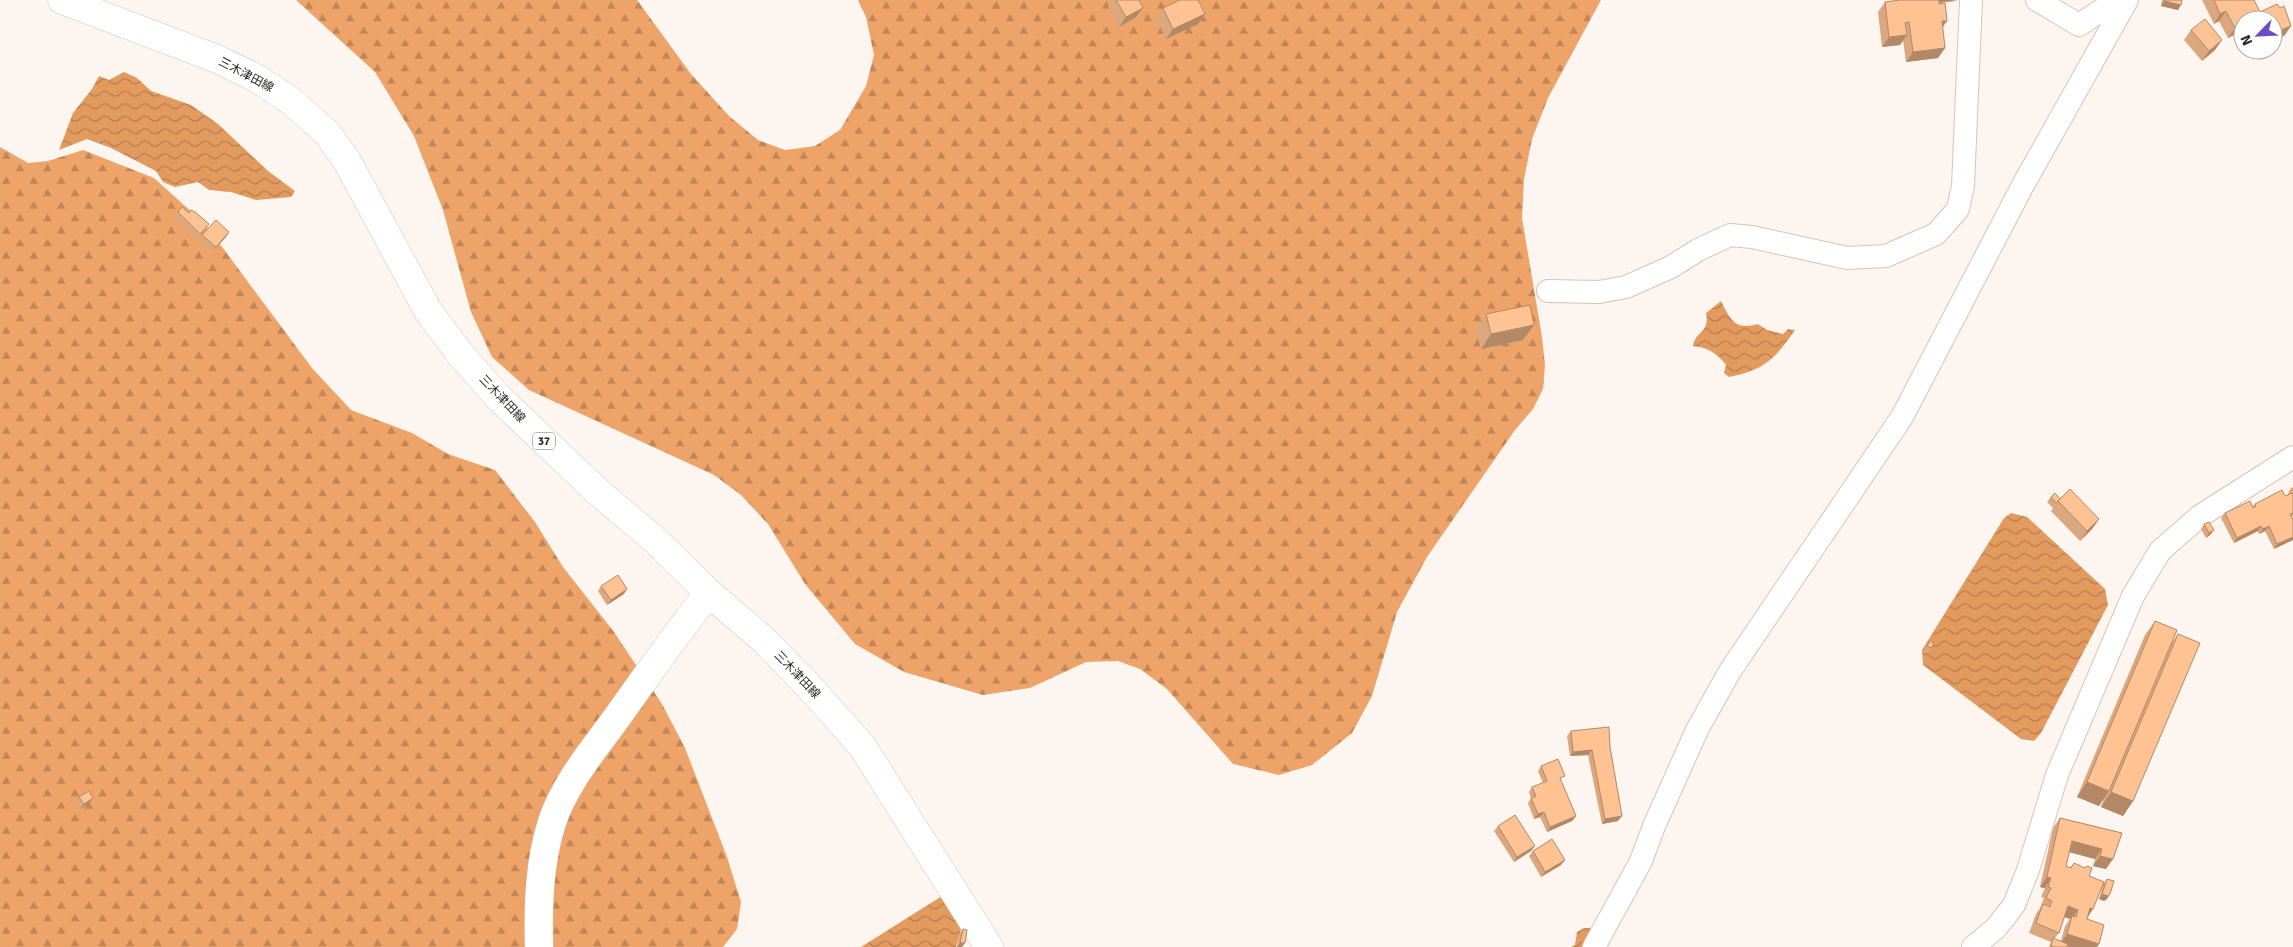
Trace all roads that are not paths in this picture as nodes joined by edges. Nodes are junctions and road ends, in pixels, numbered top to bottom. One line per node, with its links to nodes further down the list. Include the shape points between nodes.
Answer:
1 (62, 0): 8 (main road, 三木津田線 / 37, via 217,59 291,100 326,133 347,161 428,311 461,355 498,397)
2 (1971, 0): 6 (street, via 1963,186 1958,209 1936,234 1886,256 1847,258 1730,235 1626,287 1599,292)
3 (2037, 0): 4 (street, via 2079,25)
4 (2117, 0)
5 (2126, 0): 11 (street, via 2023,185 1902,417 1730,671 1671,786 1641,861)
6 (1548, 291)
7 (2293, 457): 12 (street, via 2200,516 2160,551 2132,596 2057,775 2014,905 1996,928)
8 (709, 593): 9 (main road, via 573,778 553,821 544,853 538,894); 10 (main road, 三木津田線 / 37, via 766,642 862,746)
9 (538, 947)
10 (989, 947)
11 (1594, 947)
12 (1973, 947)

